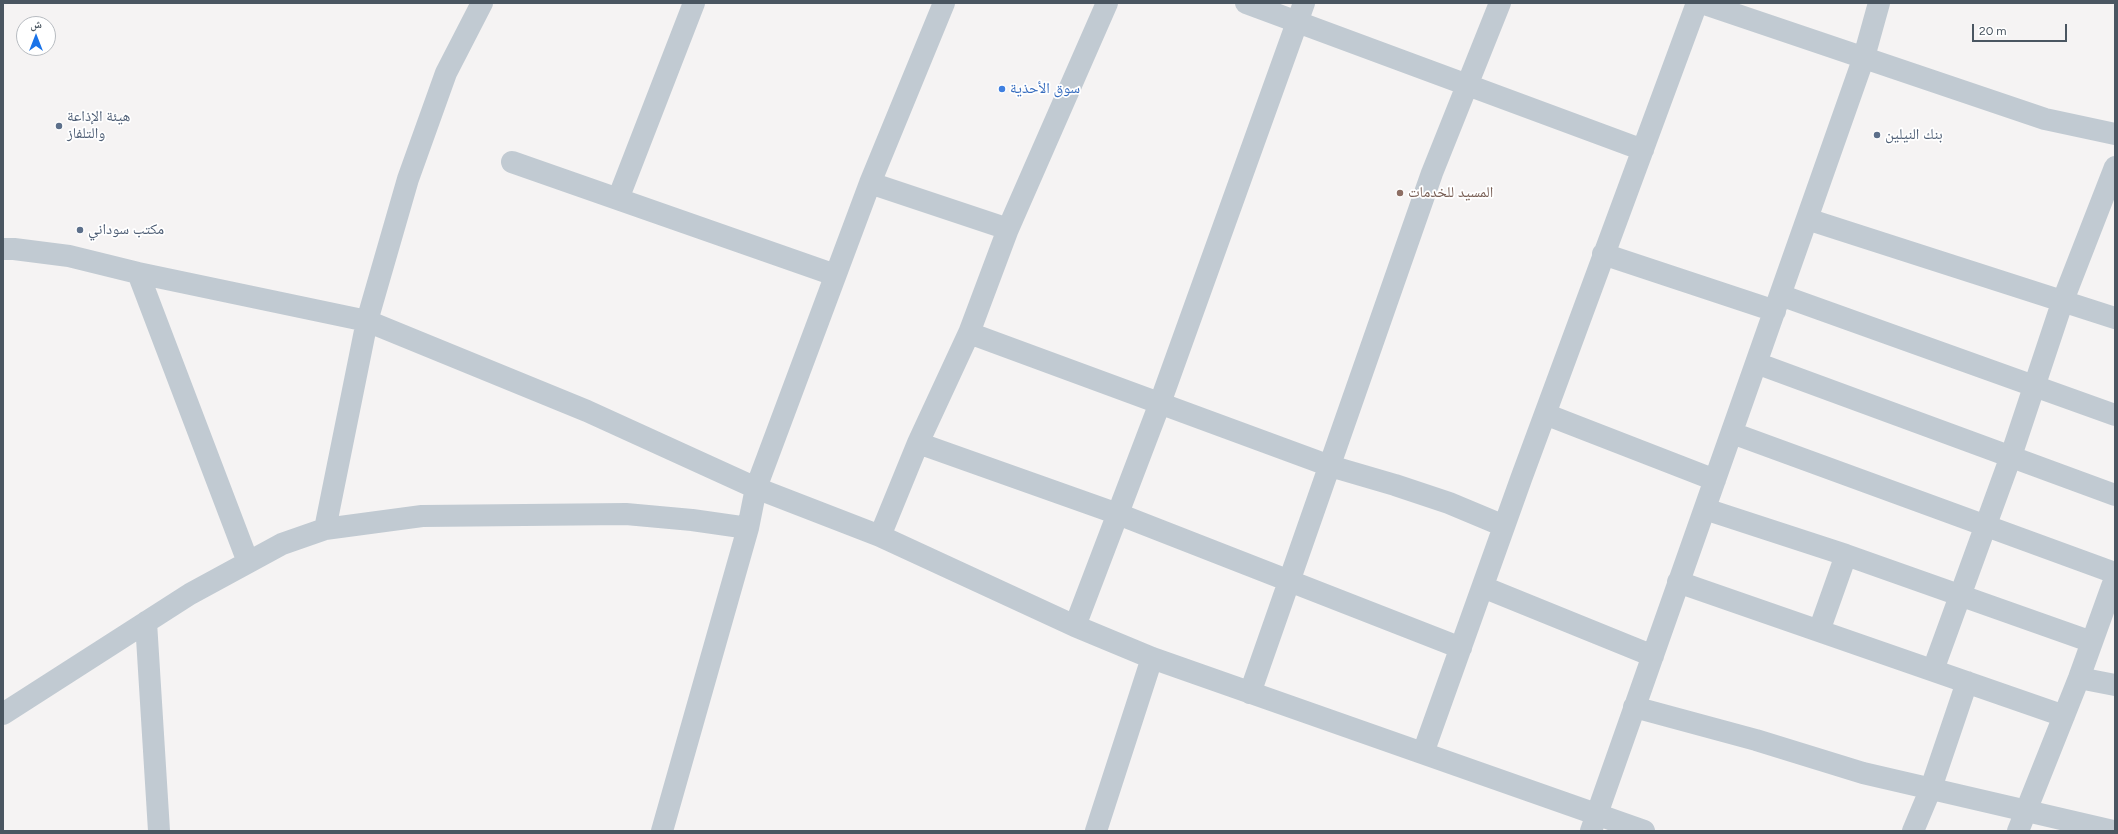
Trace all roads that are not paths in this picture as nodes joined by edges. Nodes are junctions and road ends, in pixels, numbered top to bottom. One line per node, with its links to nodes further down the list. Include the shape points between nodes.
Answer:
1 (482, 3): 28 (street, via 446,73 408,179)
2 (694, 3): 18 (street)
3 (944, 3): 17 (street)
4 (1107, 3): 20 (street)
5 (1246, 3): 10 (street)
6 (1500, 3): 12 (street)
7 (1697, 3): 14 (street)
8 (1702, 3): 11 (street)
9 (1879, 3): 11 (street)
10 (1301, 13): 12 (street); 32 (street)
11 (1864, 57): 13 (street, via 2045,119); 19 (street)
12 (1467, 85): 14 (street); 38 (street, via 1432,173)
13 (2115, 134)
14 (1643, 150): 22 (street)
15 (512, 162): 18 (street)
16 (2115, 167): 26 (street)
17 (870, 183): 20 (street); 24 (street)
18 (618, 199): 24 (street)
19 (1807, 220): 25 (street); 26 (street)
20 (1008, 229): 29 (street)
21 (3, 250): 23 (street, via 69,256)
22 (1604, 254): 25 (street); 33 (street)
23 (138, 273): 28 (street); 50 (street)
24 (836, 275): 40 (street)
25 (1777, 303): 30 (street); 31 (street)
26 (2062, 303): 27 (street); 31 (street)
27 (2115, 318)
28 (367, 321): 40 (street, via 587,411); 47 (street)
29 (969, 333): 32 (street); 36 (street)
30 (1756, 363): 35 (street); 37 (street)
31 (2034, 387): 34 (street); 37 (street)
32 (1160, 403): 38 (street); 43 (street)
33 (1545, 414): 39 (street); 44 (street)
34 (2115, 415)
35 (1732, 433): 39 (street); 45 (street)
36 (918, 443): 43 (street); 48 (street)
37 (2011, 456): 41 (street); 45 (street)
38 (1330, 466): 44 (street, via 1450,503); 53 (street)
39 (1715, 480): 42 (street)
40 (756, 488): 46 (street); 48 (street)
41 (2115, 495)
42 (1705, 509): 49 (street); 54 (street)
43 (1118, 514): 53 (street); 58 (street)
44 (1504, 526): 55 (street)
45 (1985, 526): 51 (street); 56 (street)
46 (748, 528): 47 (street, via 626,514 422,516); 77 (street)
47 (325, 529): 50 (street, via 282,544)
48 (880, 536): 58 (street)
49 (1846, 555): 56 (street); 59 (street)
50 (248, 562): 57 (street)
51 (2115, 573)
52 (2115, 578): 60 (street)
53 (1289, 582): 61 (street); 68 (street)
54 (1678, 582): 59 (street); 62 (street)
55 (1482, 587): 61 (street); 62 (street)
56 (1960, 596): 60 (street); 64 (street)
57 (146, 622): 70 (street); 76 (street)
58 (1075, 626): 63 (street)
59 (1819, 631): 64 (street)
60 (2092, 642): 65 (street)
61 (1461, 648): 72 (street)
62 (1653, 656): 69 (street)
63 (1152, 658): 68 (street); 78 (street)
64 (1933, 670): 66 (street)
65 (2079, 678): 67 (street); 71 (street)
66 (1967, 682): 71 (street); 73 (street)
67 (2115, 686)
68 (1250, 693): 72 (street)
69 (1634, 707): 73 (street, via 1756,740 1863,773); 75 (street)
70 (3, 714)
71 (2064, 716): 74 (street)
72 (1423, 753): 75 (street)
73 (1931, 788): 74 (street); 80 (street)
74 (2027, 810): 81 (street); 82 (street)
75 (1594, 822): 79 (street)
76 (159, 831)
77 (662, 831)
78 (1096, 831)
79 (1644, 831)
80 (1913, 831)
81 (2018, 831)
82 (2113, 831)

